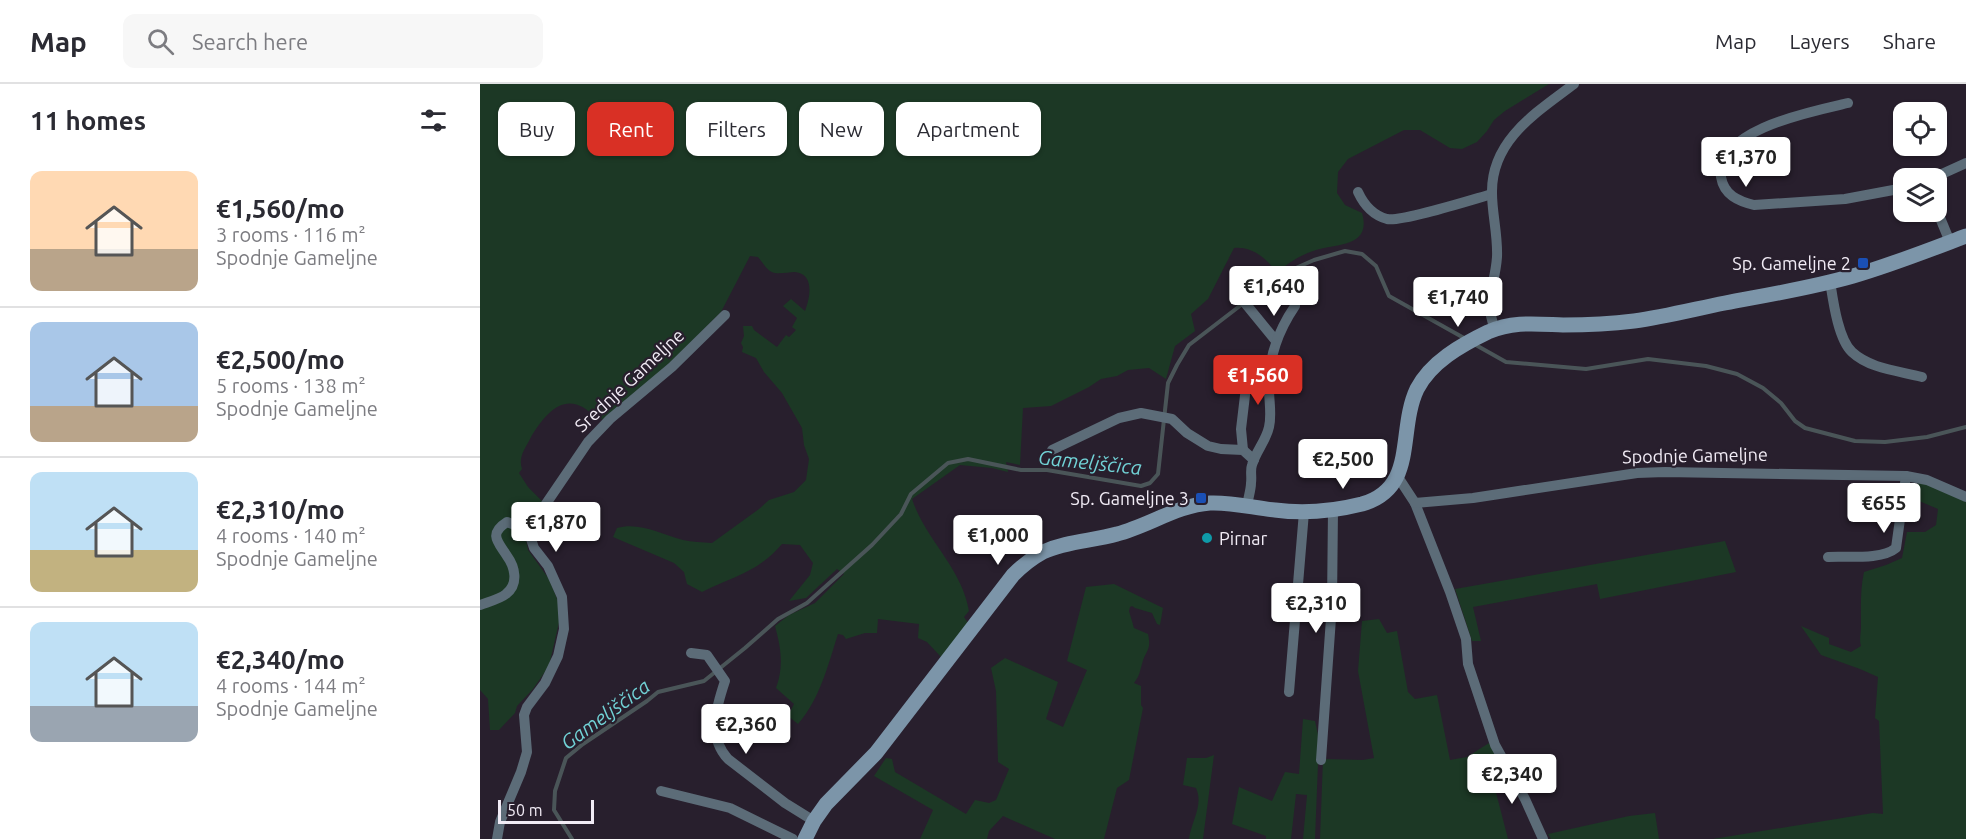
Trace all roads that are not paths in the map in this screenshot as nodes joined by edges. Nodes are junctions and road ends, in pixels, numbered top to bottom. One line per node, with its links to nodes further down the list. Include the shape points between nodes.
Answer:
1 (1574, 84): 7 (street, via 1532,116 1508,141 1496,166)
2 (1848, 103): 5 (street, via 1801,114 1754,132 1730,150 1720,166 1728,193 1754,205 1845,199)
3 (1966, 163): 4 (street)
4 (1947, 172)
5 (1893, 190)
6 (1358, 192): 7 (street, via 1365,207 1389,219 1406,218)
7 (1492, 194): 15 (street, via 1497,260 1488,300)
8 (1942, 222): 10 (street)
9 (1966, 236): 10 (street)
10 (1950, 242): 11 (street)
11 (1830, 281): 15 (street, via 1636,321 1510,324); 18 (street, via 1834,308 1851,352 1874,366)
12 (1238, 295): 16 (street)
13 (1295, 306): 16 (street)
14 (725, 315): 29 (street, Srednje Gameljne, via 588,442)
15 (1490, 332): 23 (street, via 1451,353 1418,388 1407,418)
16 (1276, 341): 21 (street, via 1269,389 1269,427)
17 (1249, 362): 20 (street, via 1241,429)
18 (1923, 377)
19 (1052, 450): 20 (street, via 1119,418 1141,413 1172,419 1208,446)
20 (1243, 450): 21 (street)
21 (1254, 460): 26 (street)
22 (1906, 476): 24 (street, Spodnje Gameljne, via 1927,480); 25 (street, Spodnje Gameljne, via 1637,473); 32 (street, via 1896,548 1878,555)
23 (1398, 477): 25 (street); 27 (street, via 1378,498)
24 (1966, 497)
25 (1415, 503): 42 (street, via 1466,639 1468,664 1492,735)
26 (1247, 506): 28 (street); 31 (street, via 1207,503 1117,534)
27 (1332, 509): 28 (street); 36 (street, via 1332,604)
28 (1304, 512): 35 (street)
29 (530, 531): 33 (street, via 507,522 500,526 498,546 515,572 514,583 506,594); 39 (street, via 534,548 548,566 562,597 564,629 558,656 524,715 527,752)
30 (987, 534): 31 (street, via 1012,532 1027,538)
31 (1042, 553): 38 (street, via 1012,575 876,753)
32 (1828, 557)
33 (480, 605)
34 (692, 653): 38 (street, via 707,655 725,681 715,716 720,751 784,803)
35 (1289, 692)
36 (1321, 760)
37 (661, 791): 40 (street, via 730,808)
38 (814, 821): 41 (street)
39 (497, 839)
40 (793, 839)
41 (805, 839)
42 (1543, 839)

